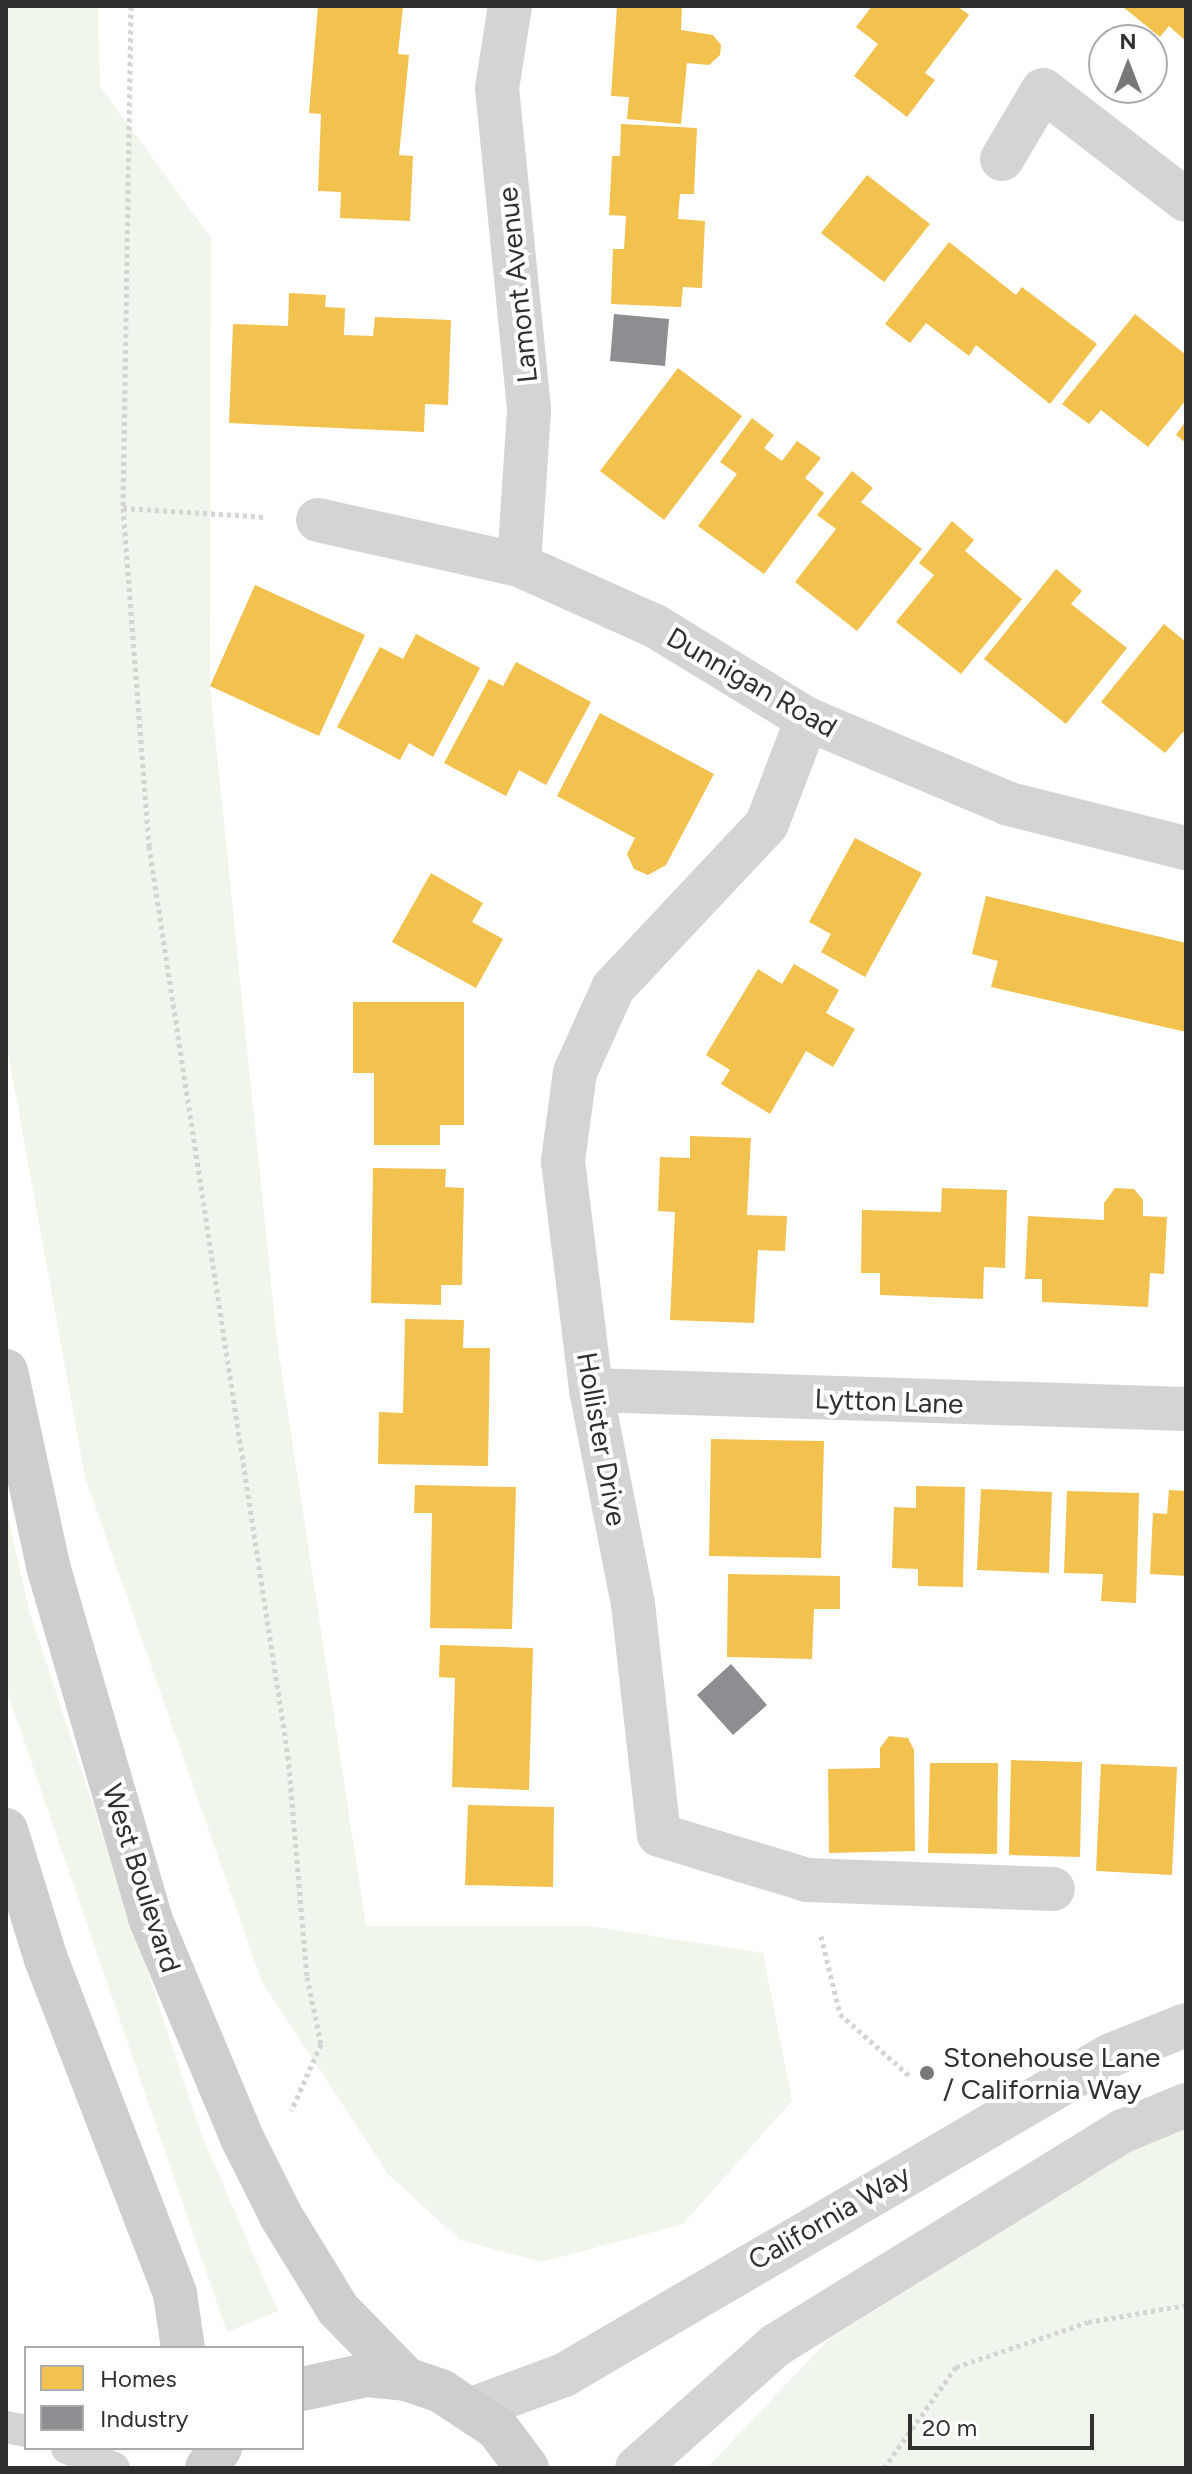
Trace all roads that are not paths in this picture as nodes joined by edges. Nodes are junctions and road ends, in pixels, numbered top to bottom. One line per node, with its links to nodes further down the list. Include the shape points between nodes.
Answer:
1 (510, 6): 5 (street, Lamont Avenue, via 497,88 529,410)
2 (1002, 159): 3 (street, via 1043,90)
3 (1186, 200)
4 (318, 520): 5 (street, Dunnigan Road)
5 (519, 565): 6 (street, Dunnigan Road, via 655,626)
6 (807, 719): 7 (street, Dunnigan Road, via 1009,804); 9 (street, Hollister Drive, via 767,824 613,988 575,1072 563,1161)
7 (1186, 848)
8 (6, 1371): 16 (main road, West Boulevard, via 48,1566 150,1918 243,2140 338,2309)
9 (591, 1390): 10 (street, Lytton Lane); 12 (street, Hollister Drive, via 633,1604 659,1835 807,1880)
10 (1186, 1409)
11 (6, 1830): 15 (main road, via 46,1959 175,2294)
12 (1053, 1889)
13 (1186, 2025): 18 (street, California Way, via 1111,2055 564,2375)
14 (1186, 2105): 24 (street, via 1123,2131 776,2345)
15 (183, 2346)
16 (406, 2379): 17 (main road, via 366,2375); 18 (main road)
17 (304, 2389)
18 (472, 2409): 23 (main road, via 497,2428)
19 (72, 2450): 21 (lane)
20 (219, 2450): 22 (main road)
21 (114, 2468)
22 (207, 2468)
23 (527, 2468)
24 (637, 2468)

